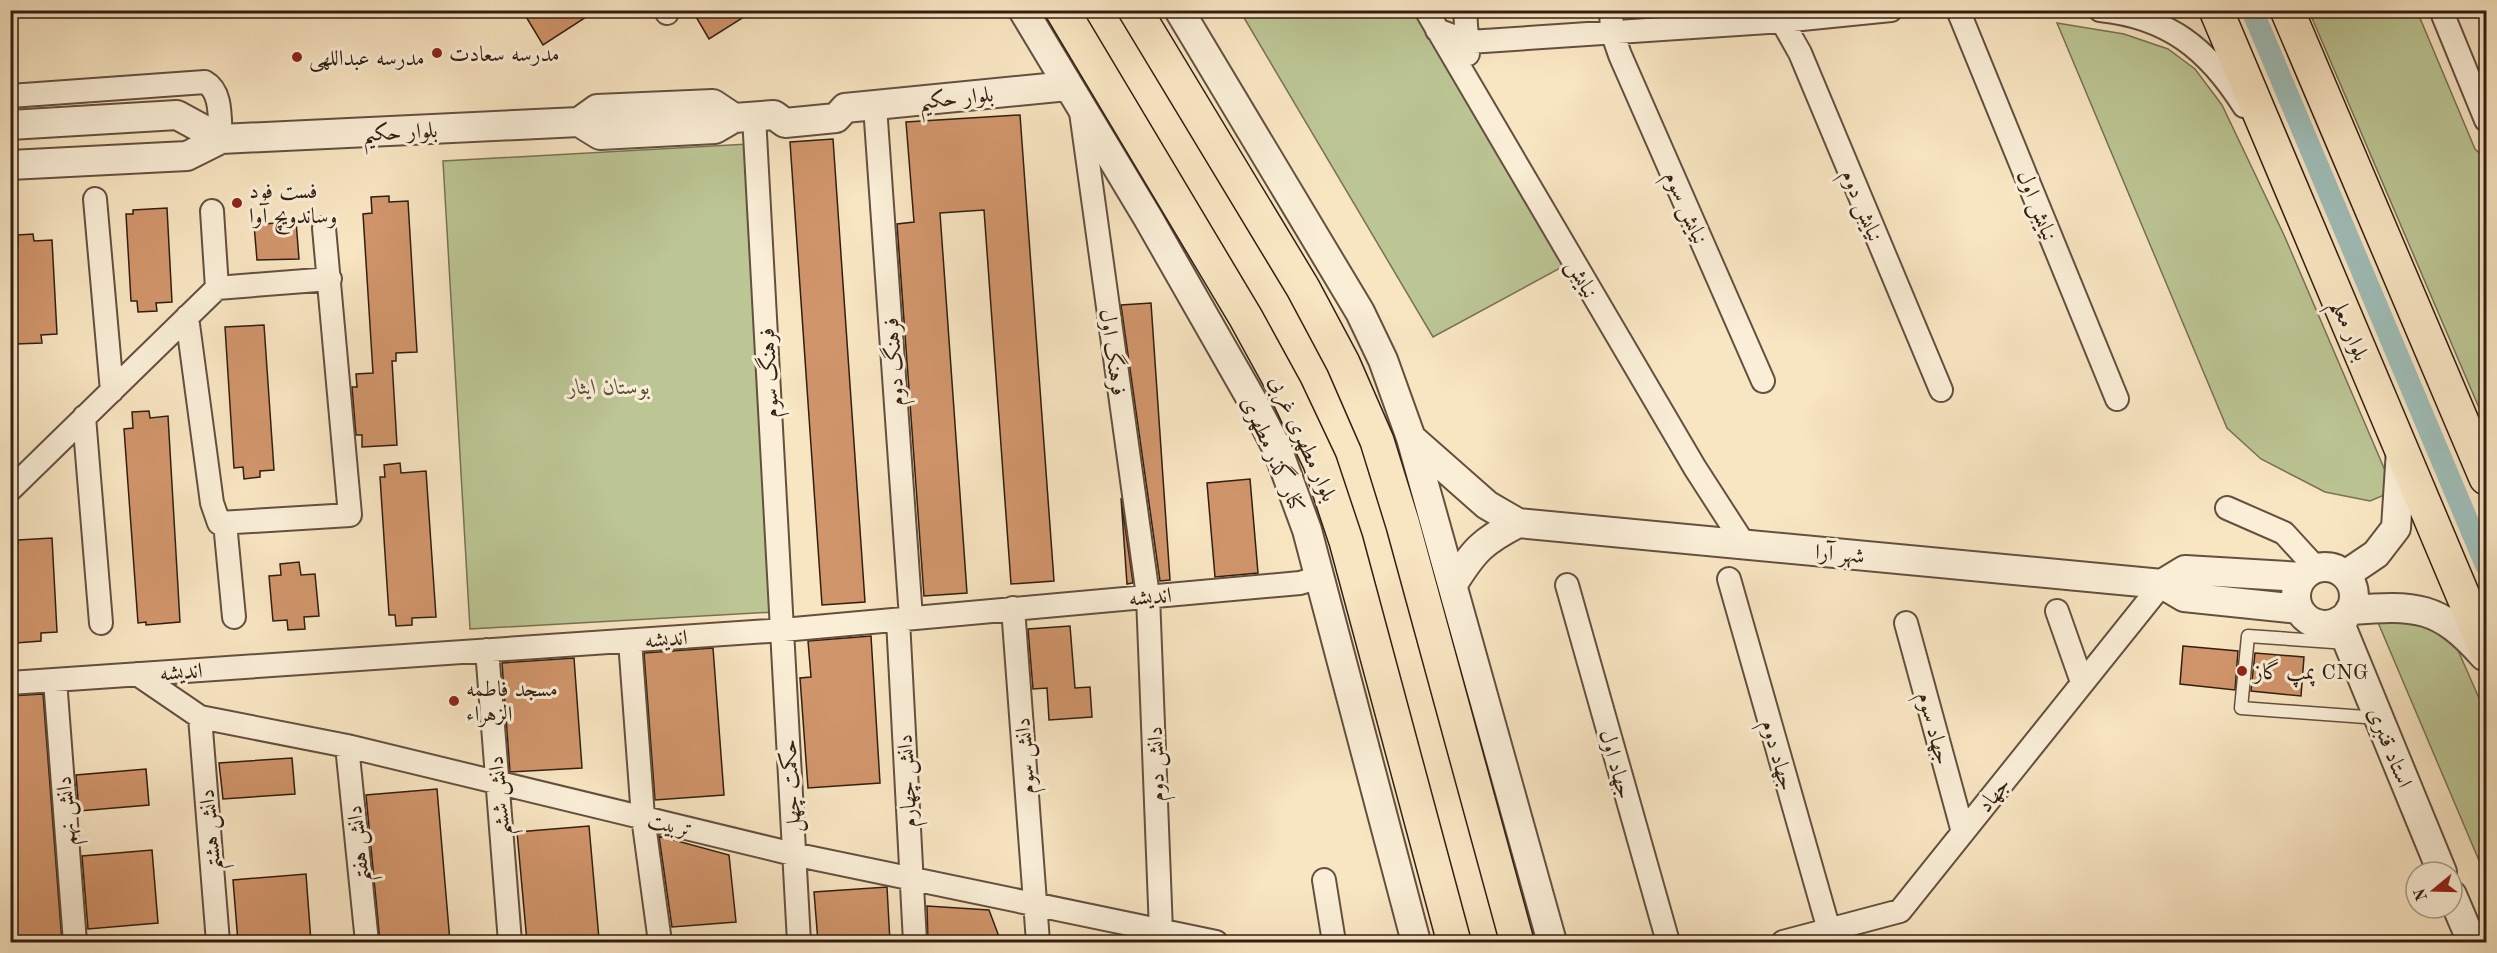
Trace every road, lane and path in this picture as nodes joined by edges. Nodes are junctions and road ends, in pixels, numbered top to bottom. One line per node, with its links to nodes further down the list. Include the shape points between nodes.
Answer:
1 (1023, 10): 18 (street, کنار گذر مطهری)
2 (1062, 10): 30 (main road, بلوار مطهری غربی)
3 (1135, 10): 98 (main road, via 1303,288 1377,441 1404,525)
4 (1179, 10): 39 (street, via 1360,312 1383,360)
5 (1465, 10): 15 (street)
6 (1891, 10): 12 (street)
7 (1958, 10): 37 (street, نیایش اول)
8 (2100, 10): 24 (street, via 2122,13 2181,34 2227,79)
9 (2216, 10): 24 (main road, بلوار معلم)
10 (2288, 10): 41 (main road)
11 (2441, 10): 21 (street)
12 (1782, 16): 14 (street); 35 (street, نیایش دوم)
13 (1432, 20): 15 (street); 16 (street, نيايش)
14 (1612, 21): 15 (street); 34 (street, نیایش سوم)
15 (1469, 42): 16 (street)
16 (1468, 81): 46 (street, نيايش, via 1695,468)
17 (10, 96): 23 (street, via 205,82 215,90 218,100)
18 (1074, 96): 19 (street, بلوار حکیم); 28 (street, کنار گذر مطهری); 54 (street, فرهنگ اول)
19 (875, 106): 20 (street, بلوار حکیم, via 845,108 833,99 784,104); 59 (street, فرهنگ دوم)
20 (754, 116): 23 (street, بلوار حکیم, via 715,129 600,135 579,122); 63 (street, فرهنگ سوم)
21 (2487, 120)
22 (10, 125): 23 (street, via 177,115)
23 (221, 139): 25 (street, بلوار حکیم, via 187,156)
24 (2274, 149): 40 (main road, بلوار معلم)
25 (10, 165)
26 (96, 200): 36 (street)
27 (212, 211): 32 (street)
28 (1148, 218): 30 (street); 49 (street, کنار گذر مطهری, via 1277,448)
29 (324, 228): 31 (street)
30 (1203, 246): 97 (main road, بلوار مطهری غربی, via 1286,391 1320,463 1346,541)
31 (330, 279): 32 (street); 44 (street, via 350,515)
32 (217, 288): 33 (street)
33 (187, 317): 36 (street); 44 (street, via 212,503 219,523)
34 (1763, 381)
35 (1941, 390)
36 (112, 391): 38 (street)
37 (2117, 399)
38 (84, 417): 42 (street); 60 (street)
39 (1411, 438): 45 (street, via 1486,505); 51 (street)
40 (2401, 447): 48 (street, via 2396,528 2376,554); 66 (main road, بلوار معلم)
41 (2487, 478)
42 (10, 490)
43 (2228, 508): 47 (street, via 2284,533)
44 (225, 523): 58 (street)
45 (1518, 523): 46 (street, شهر آرا); 51 (street, via 1475,550)
46 (1744, 544): 52 (street, شهر آرا)
47 (2309, 572): 48 (street, via 2331,567); 52 (street, via 2185,570); 56 (street, via 2296,592)
48 (2345, 575): 62 (street, via 2353,592)
49 (1320, 577): 54 (street, اندیشه, via 1300,583); 96 (street, کنار گذر مطهری)
50 (1729, 579): 84 (street, جهاد دوم)
51 (1453, 584): 99 (street)
52 (2162, 584): 56 (street, شهر آرا, via 2184,597); 70 (street, جهاد)
53 (1567, 585): 100 (street, جهاد اول)
54 (1148, 596): 55 (street, اندیشه); 85 (street, دانش دوم)
55 (1013, 608): 59 (street, اندیشه); 82 (street, دانش سوم)
56 (2299, 609): 62 (street, شهر آرا, via 2321,625)
57 (2057, 611): 70 (street)
58 (234, 617)
59 (904, 619): 63 (street, اندیشه); 80 (street, دانش چهارم)
60 (101, 623)
61 (1906, 623): 77 (street, جهاد سوم)
62 (2346, 625): 67 (street, شهر آرا, via 2382,608 2421,610 2462,630); 73 (street, استاد قنبری); 73 (lane, via 2248,636 2241,708)
63 (783, 630): 64 (street, اندیشه); 78 (street, حکمت چهل)
64 (630, 641): 65 (street, اندیشه); 76 (street)
65 (487, 650): 68 (street, اندیشه); 75 (street, دانش ششم)
66 (2487, 650)
67 (2487, 658)
68 (137, 674): 69 (street, اندیشه); 72 (street, تربیت)
69 (55, 680): 71 (street, اندیشه); 86 (street, دانش نهم)
70 (2082, 682): 77 (street, جهاد)
71 (10, 683)
72 (200, 717): 74 (street, تربیت); 87 (street, دانش هشتم)
73 (2379, 718): 79 (street, استاد قنبری)
74 (347, 746): 75 (street, تربیت); 88 (street, دانش هفتم)
75 (497, 782): 76 (street, تربیت); 89 (street, دانش ششم)
76 (643, 818): 78 (street, تربیت); 90 (street)
77 (1963, 832): 84 (street, جهاد, via 1900,911)
78 (794, 854): 80 (street, تربیت); 91 (street, حکمت چهل)
79 (2437, 860)
80 (911, 879): 82 (street, تربیت); 92 (street, دانش چهارم)
81 (1324, 880): 95 (street)
82 (1036, 904): 85 (street, تربیت); 93 (street, دانش سوم)
83 (2463, 920): 102 (street)
84 (1829, 930): 101 (street, جهاد)
85 (1161, 937): 94 (street, تربیت)
86 (75, 942)
87 (218, 942)
88 (367, 942)
89 (510, 942)
90 (660, 942)
91 (799, 942)
92 (915, 942)
93 (1038, 942)
94 (1216, 942)
95 (1334, 942)
96 (1416, 942)
97 (1454, 942)
98 (1517, 942)
99 (1552, 942)
100 (1668, 942)
101 (1783, 942)
102 (2472, 942)

